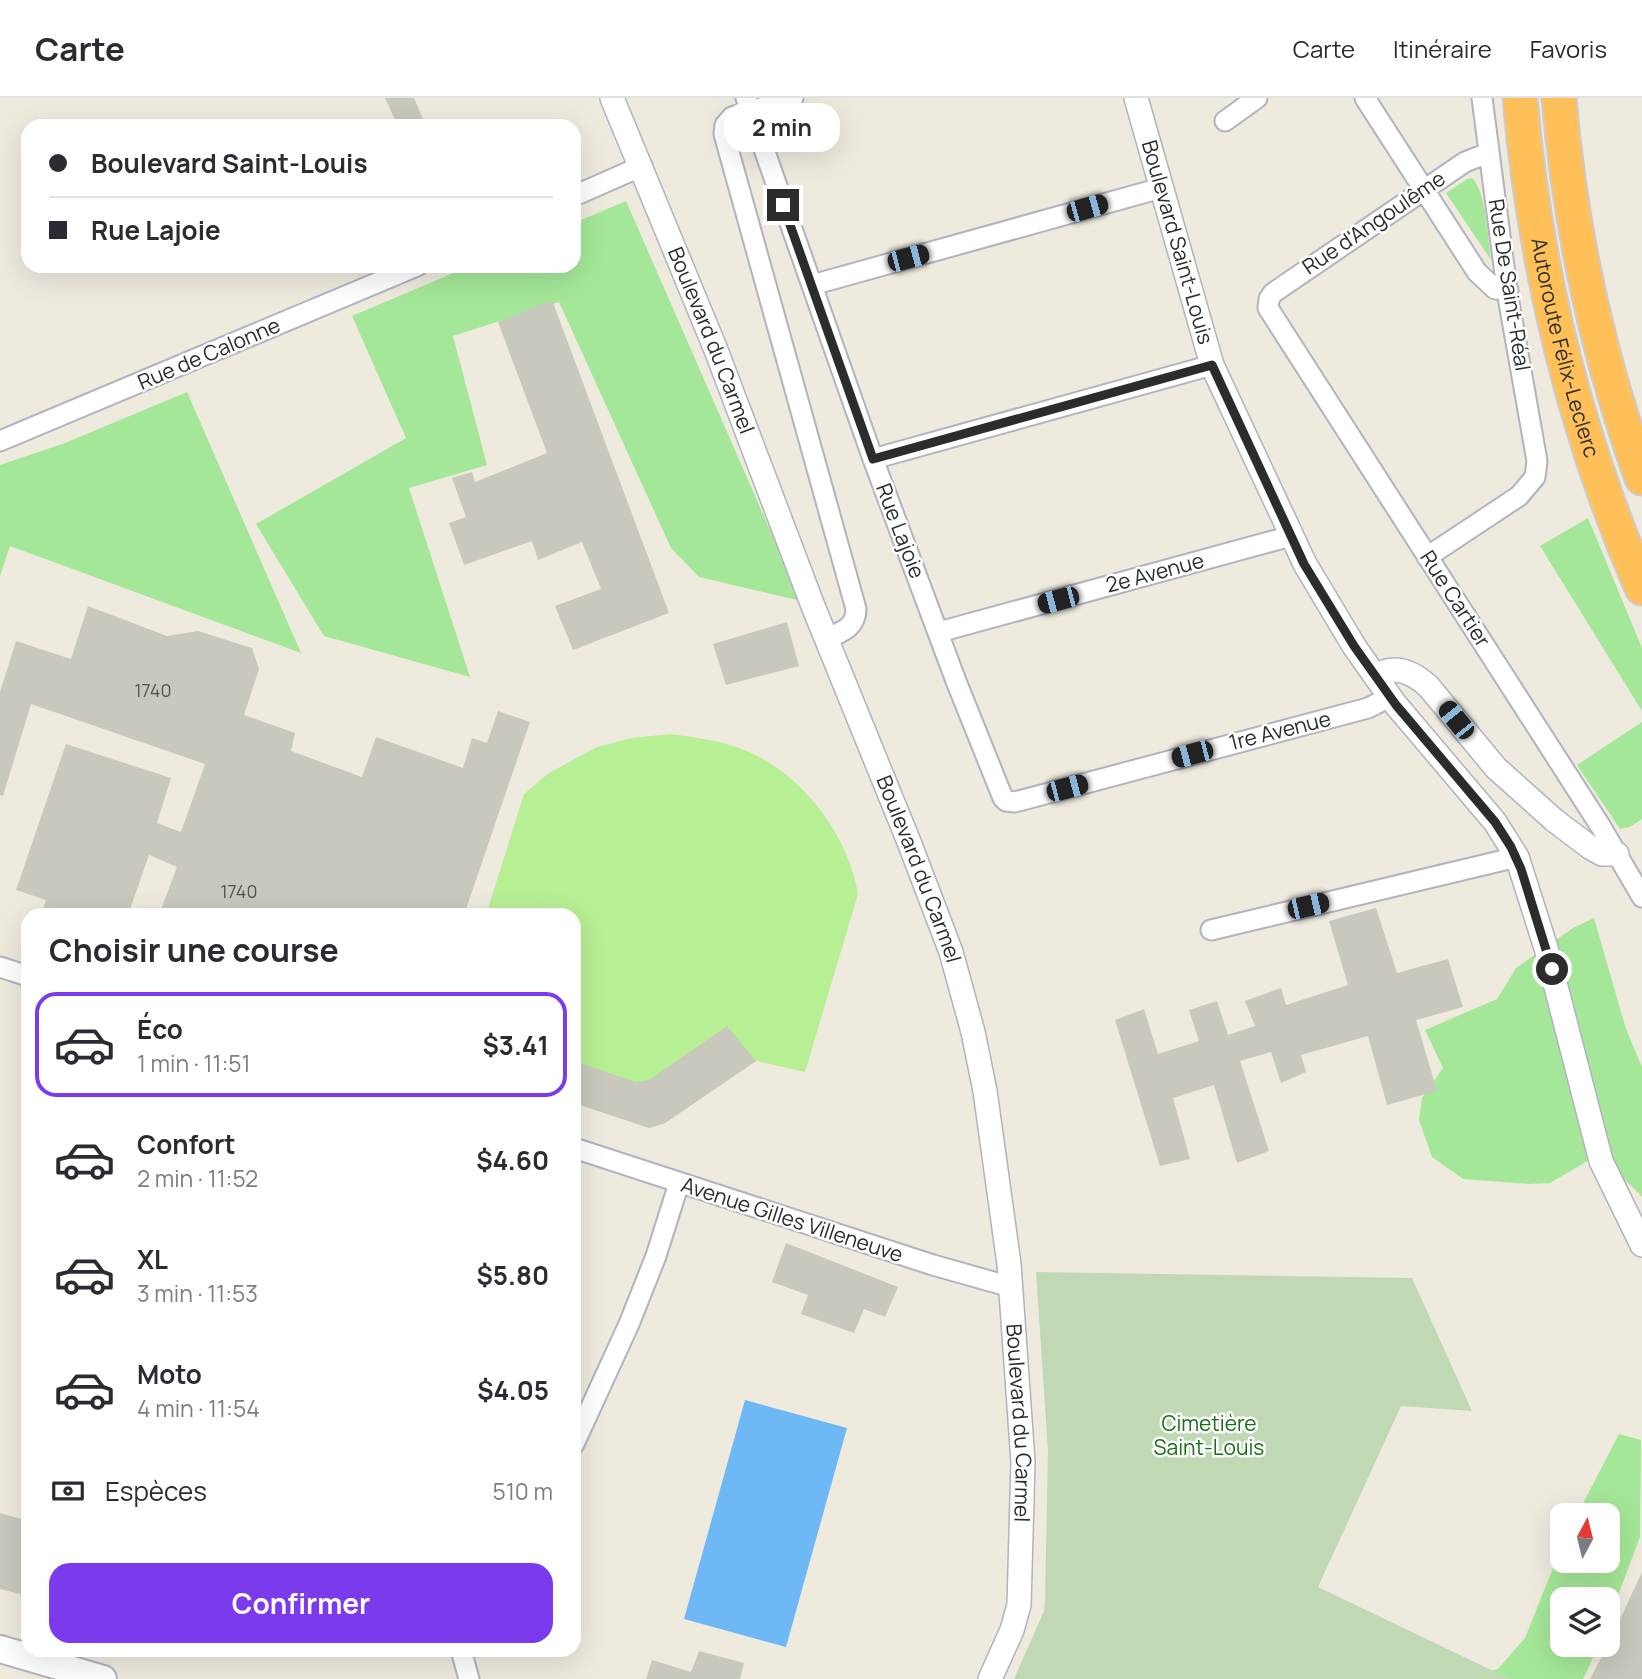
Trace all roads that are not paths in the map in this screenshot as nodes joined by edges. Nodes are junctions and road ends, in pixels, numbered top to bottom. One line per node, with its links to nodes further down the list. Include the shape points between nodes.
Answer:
1 (612, 98): 12 (street, Boulevard du Carmel)
2 (793, 98): 9 (street)
3 (1136, 98): 13 (street, Boulevard Saint-Louis)
4 (1257, 98): 10 (street)
5 (1365, 98): 14 (street)
6 (1482, 98): 11 (street, Rue De Saint-Réal)
7 (1520, 98): 26 (highway, Autoroute Félix-Leclerc, via 1535,228 1565,367 1598,476)
8 (1559, 98): 23 (highway, Autoroute Félix-Leclerc, via 1569,186 1590,296)
9 (748, 104): 17 (street, Rue Lajoie); 28 (street, via 729,119 724,137 856,609 850,627)
10 (1224, 121)
11 (1488, 153): 14 (street, Rue d'Angoulême); 18 (street, Rue De Saint-Réal)
12 (642, 166): 15 (street); 28 (street, Boulevard du Carmel)
13 (1161, 188): 17 (street); 20 (street, Boulevard Saint-Louis)
14 (1424, 189): 18 (street, via 1481,276 1495,289); 19 (street, Rue d'Angoulême, via 1273,293)
15 (581, 193)
16 (400, 273): 21 (street, Rue de Calonne)
17 (812, 285): 22 (street, Rue Lajoie)
18 (1507, 290): 25 (street, Rue De Saint-Réal, via 1537,472 1519,496)
19 (1268, 303): 25 (street, Rue Cartier, via 1269,312)
20 (1212, 365): 22 (street); 24 (street, Boulevard Saint-Louis)
21 (0, 441)
22 (873, 459): 27 (street, Rue Lajoie)
23 (1642, 478)
24 (1291, 536): 27 (street, 2e Avenue); 29 (street, Boulevard Saint-Louis)
25 (1427, 557): 32 (street, Rue Cartier)
26 (1642, 588)
27 (939, 632): 31 (street, Rue Lajoie)
28 (826, 639): 41 (street, Boulevard du Carmel, via 951,952 985,1091)
29 (1375, 676): 30 (street, Boulevard Saint-Louis); 32 (street, via 1394,670 1418,677 1516,787 1591,848 1604,855)
30 (1390, 697): 31 (street, 1re Avenue, via 1368,708); 33 (street, Boulevard Saint-Louis, via 1495,822)
31 (1006, 802)
32 (1617, 854): 34 (street, Rue Cartier)
33 (1517, 857): 35 (street); 40 (street, Boulevard Saint-Louis, via 1546,948 1601,1161)
34 (1642, 897)
35 (1211, 930)
36 (0, 967): 37 (street)
37 (21, 974)
38 (581, 1150): 39 (street, Avenue Gilles Villeneuve)
39 (679, 1183): 41 (street, Avenue Gilles Villeneuve); 42 (street, via 656,1256)
40 (1642, 1245)
41 (1011, 1287): 49 (street, Boulevard du Carmel, via 1023,1462 1020,1589 1015,1621)
42 (581, 1428)
43 (0, 1649): 44 (main road)
44 (21, 1655)
45 (27, 1657): 47 (main road)
46 (463, 1657): 48 (street)
47 (103, 1679)
48 (469, 1679)
49 (990, 1679)

